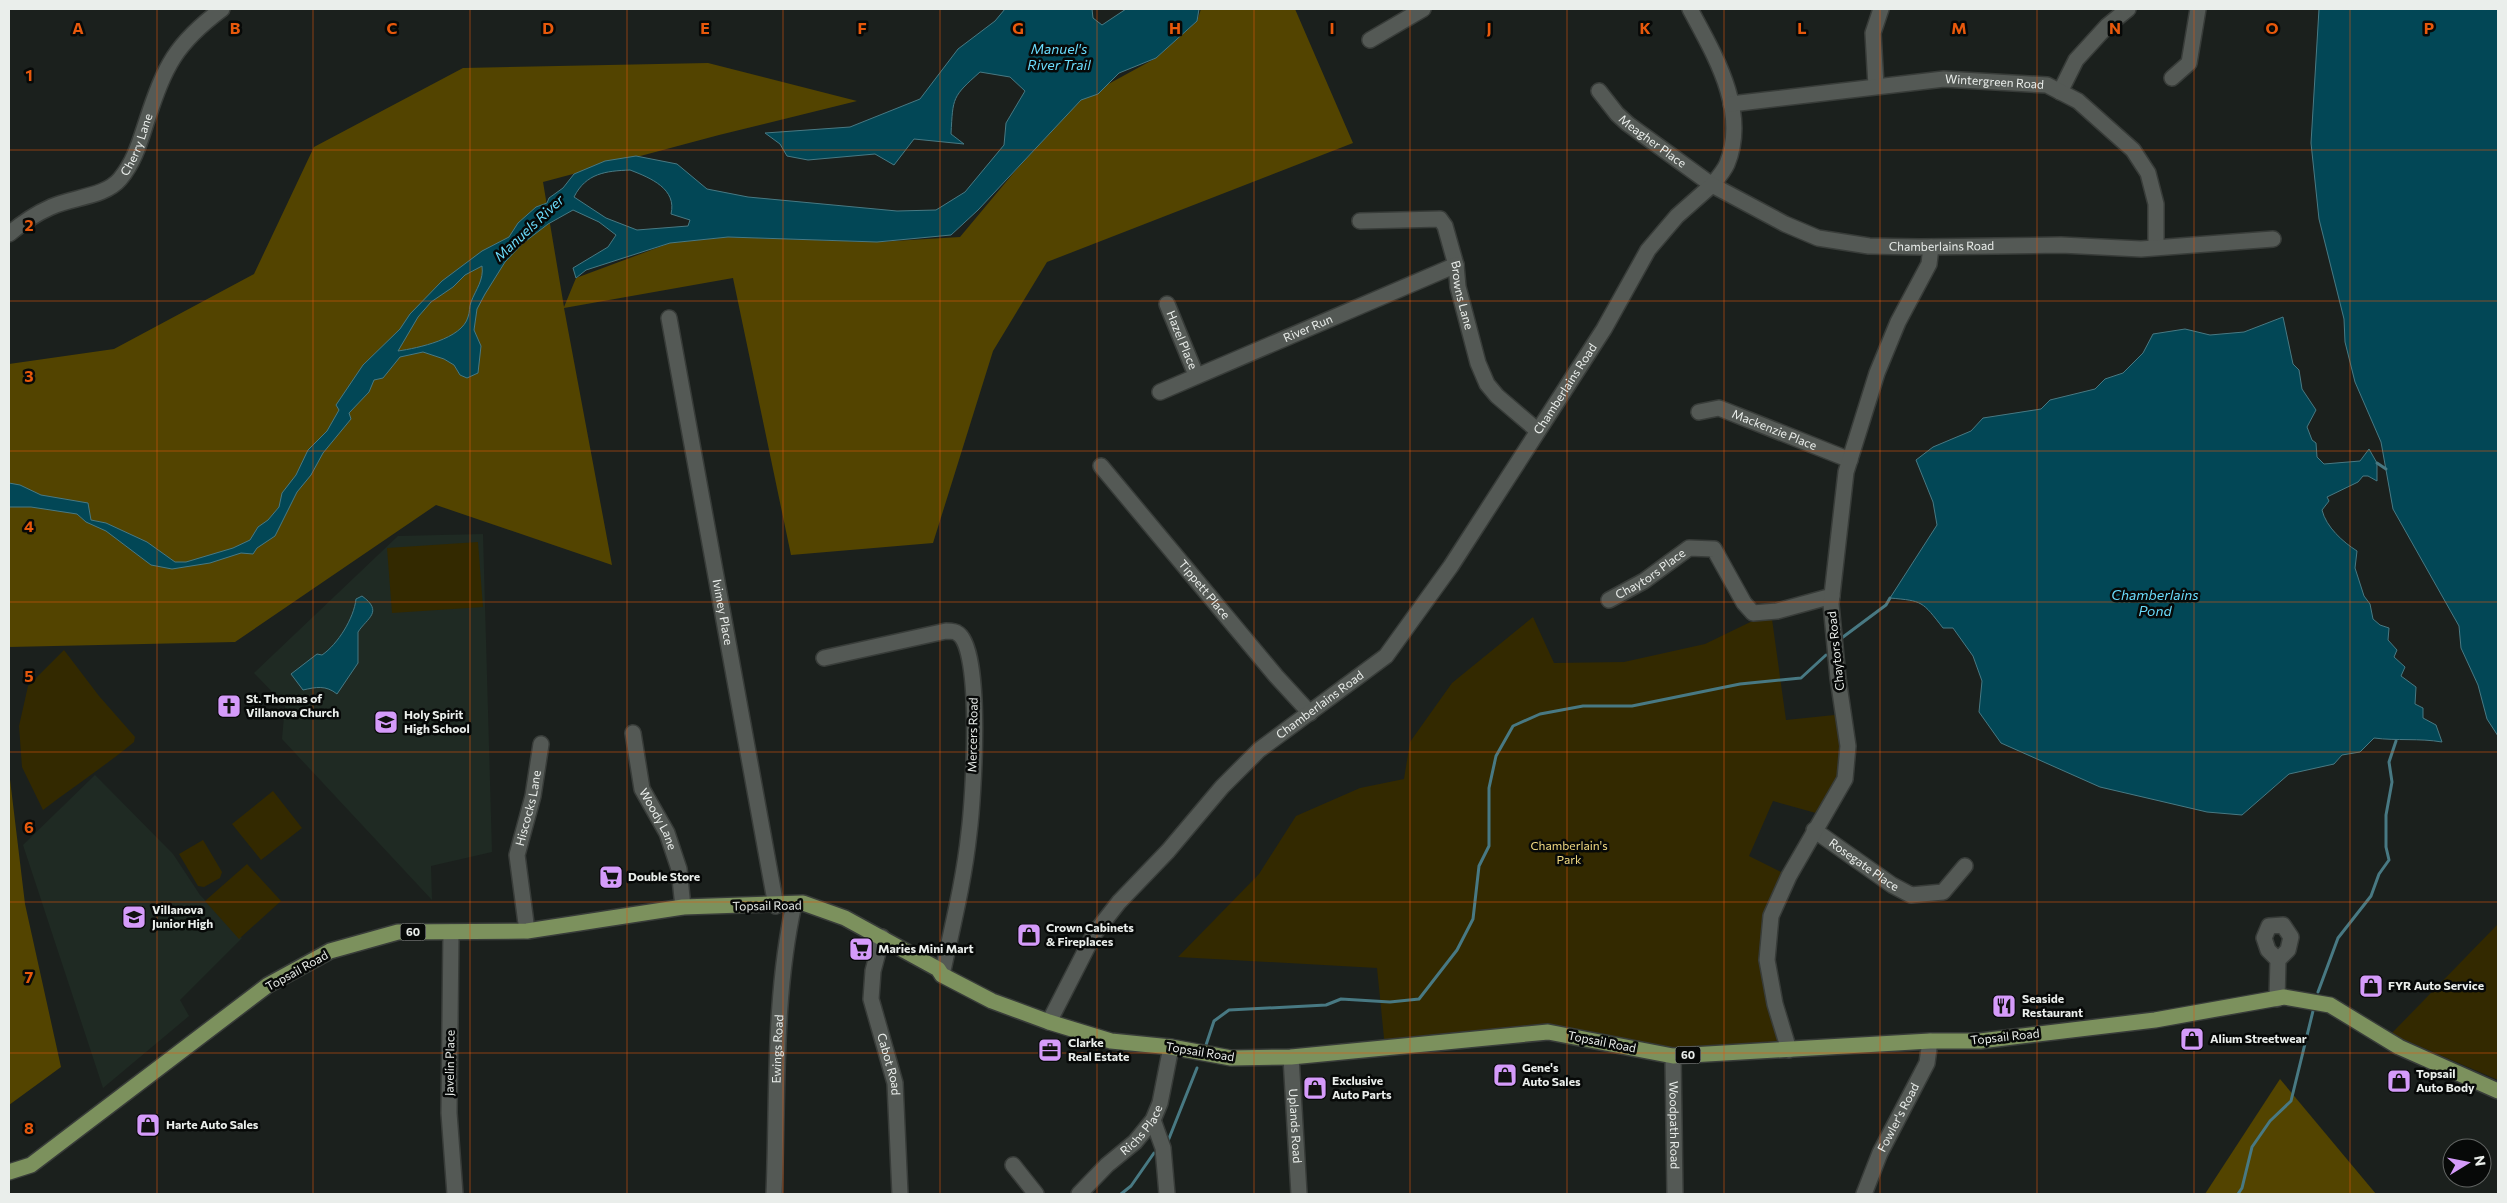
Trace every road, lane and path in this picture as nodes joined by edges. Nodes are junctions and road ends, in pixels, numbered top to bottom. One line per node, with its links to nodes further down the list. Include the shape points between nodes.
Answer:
1 (222, 9): 15 (street, Cherry Lane, via 186,39 169,62 134,159 119,180 104,190 52,206 22,222)
2 (1423, 9): 7 (street)
3 (1690, 9): 12 (street, via 1715,54)
4 (1881, 9): 9 (street, via 1872,33)
5 (2128, 9): 11 (street, via 2107,26 2076,60)
6 (2198, 9): 8 (street, via 2189,63)
7 (1370, 40)
8 (2172, 78)
9 (1876, 86): 11 (street, Wintergreen Road, via 1944,79 1997,80 2047,85); 12 (street, Wintergreen Road)
10 (1599, 91): 13 (street, Meagher Place, via 1628,124)
11 (2060, 92): 18 (street, Wintergreen Road, via 2078,101 2132,150 2148,173 2156,204)
12 (1731, 104): 13 (street, via 1734,129 1727,164)
13 (1712, 185): 17 (street, Chamberlains Road, via 1818,238 1879,246); 25 (street, Chamberlains Road, via 1677,216 1648,250 1604,329)
14 (1360, 221): 19 (street, Browns Lane, via 1440,219)
15 (9, 234)
16 (2273, 239): 18 (street, Chamberlains Road)
17 (1931, 247): 18 (street, Chamberlains Road); 26 (street, Chaytors Road, via 1926,269 1898,322 1877,373)
18 (2156, 247)
19 (1456, 265): 22 (street, River Run); 25 (street, Browns Lane, via 1458,287 1478,363 1487,384)
20 (1167, 304): 22 (street, Hazel Place)
21 (669, 318): 37 (street, Ivimey Place)
22 (1196, 375): 23 (street, River Run)
23 (1160, 392)
24 (1698, 412): 26 (street, Mackenzie Place, via 1719,408)
25 (1538, 431): 31 (street, Chamberlains Road, via 1451,566 1386,656)
26 (1850, 460): 28 (street, Chaytors Road)
27 (1101, 466): 31 (street, Tippett Place)
28 (1832, 596): 29 (street, Chaytors Place, via 1777,611 1752,613 1714,548 1689,548 1644,581); 34 (street, Chaytors Road, via 1838,678 1848,746 1845,779)
29 (1610, 600)
30 (824, 658): 43 (street, Mercers Road, via 946,631 958,633 964,640 974,685 975,721 969,833)
31 (1310, 713): 45 (street, Chamberlains Road, via 1259,750 1119,902 1094,934)
32 (632, 733): 38 (street, Woody Lane, via 642,789 667,833 679,869)
33 (541, 744): 39 (street, Hiscocks Lane, via 533,796 517,855)
34 (1814, 830): 35 (street, Rosegate Place, via 1892,885 1912,895 1943,892); 48 (street, Chaytors Road, via 1788,876 1771,916 1767,960)
35 (1965, 866)
36 (794, 904): 37 (main road, Topsail Road / 60); 41 (main road, Topsail Road / 60, via 803,903 844,918); 56 (street, Ewings Road, via 780,1007)
37 (776, 906): 38 (main road, Topsail Road / 60)
38 (683, 908): 39 (main road, Topsail Road / 60)
39 (527, 931): 40 (main road, Topsail Road / 60)
40 (451, 932): 54 (main road, Topsail Road / 60, via 398,932 322,956 268,985 31,1165); 55 (street, Javelin Place, via 449,1113)
41 (882, 937): 43 (main road, Topsail Road / 60, via 938,969); 57 (street, Cabot Road, via 873,972 871,999 894,1083)
42 (2278, 960): 44 (street)
43 (942, 975): 45 (main road, Topsail Road / 60, via 992,1001)
44 (2278, 999): 46 (main road, Topsail Road / 60, via 2155,1020 1980,1041); 51 (main road, Topsail Road / 60, via 2330,1004 2399,1047)
45 (1049, 1022): 47 (main road, Topsail Road / 60, via 1111,1041)
46 (1930, 1041): 48 (main road, Topsail Road / 60); 63 (street, Fowler's Road, via 1927,1064 1880,1153)
47 (1171, 1047): 50 (main road, Topsail Road / 60, via 1231,1058); 52 (street, Richs Place, via 1160,1103)
48 (1788, 1050): 49 (main road, Topsail Road / 60)
49 (1673, 1056): 50 (main road, Topsail Road / 60, via 1548,1032); 62 (street, Woodpath Road)
50 (1291, 1057): 61 (street, Uplands Road)
51 (2498, 1091)
52 (1153, 1120): 59 (street, Richs Place, via 1140,1137); 60 (street, via 1163,1148)
53 (1013, 1165): 58 (street)
54 (9, 1172)
55 (456, 1194)
56 (774, 1194)
57 (900, 1194)
58 (1036, 1194)
59 (1079, 1194)
60 (1167, 1194)
61 (1299, 1194)
62 (1675, 1194)
63 (1864, 1194)

